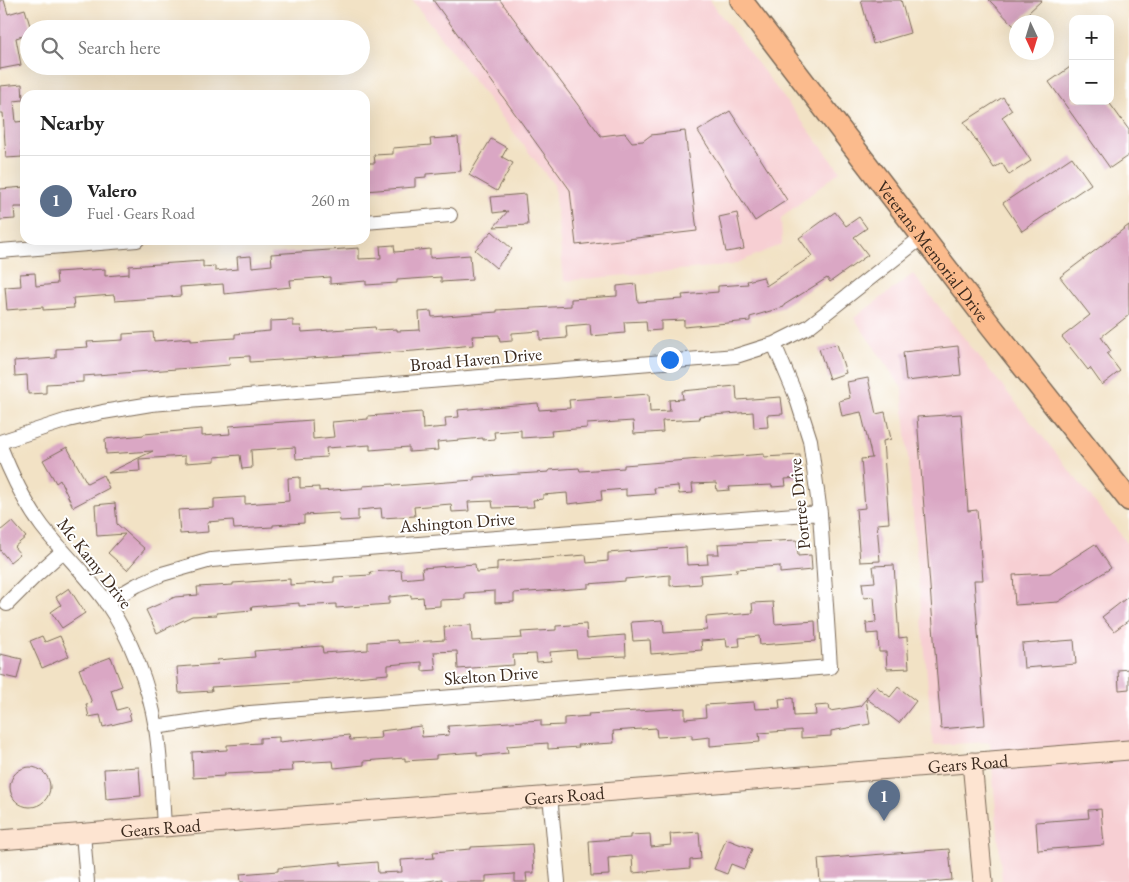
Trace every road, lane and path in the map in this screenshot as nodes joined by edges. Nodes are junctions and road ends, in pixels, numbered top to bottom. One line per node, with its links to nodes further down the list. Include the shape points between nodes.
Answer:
1 (741, 0): 4 (main road, Veterans Memorial Drive)
2 (450, 215): 3 (street)
3 (370, 222)
4 (922, 237): 7 (street, Broad Haven Drive, via 808,327); 9 (main road, Veterans Memorial Drive)
5 (75, 245): 6 (street)
6 (0, 251)
7 (774, 344): 8 (street, Broad Haven Drive, via 736,356 151,404 68,420); 10 (street, Portree Drive, via 810,440)
8 (0, 444): 11 (street, Mc Kamy Drive, via 23,497)
9 (1129, 500)
10 (820, 513): 12 (street, Ashington Drive, via 211,560 162,574); 14 (street, Portree Drive)
11 (63, 552): 12 (street, Mc Kamy Drive); 13 (street)
12 (106, 603): 15 (street, Mc Kamy Drive, via 140,671)
13 (7, 604)
14 (830, 667): 15 (street, Skelton Drive, via 250,713)
15 (156, 727): 19 (street, Mc Kamy Drive)
16 (1129, 750): 17 (main road, Gears Road)
17 (972, 762): 18 (main road, Gears Road); 24 (main road)
18 (550, 795): 19 (main road, Gears Road); 23 (street)
19 (164, 827): 20 (main road, Gears Road)
20 (83, 833): 21 (main road, Gears Road); 22 (street)
21 (0, 840)
22 (87, 882)
23 (558, 882)
24 (983, 882)

